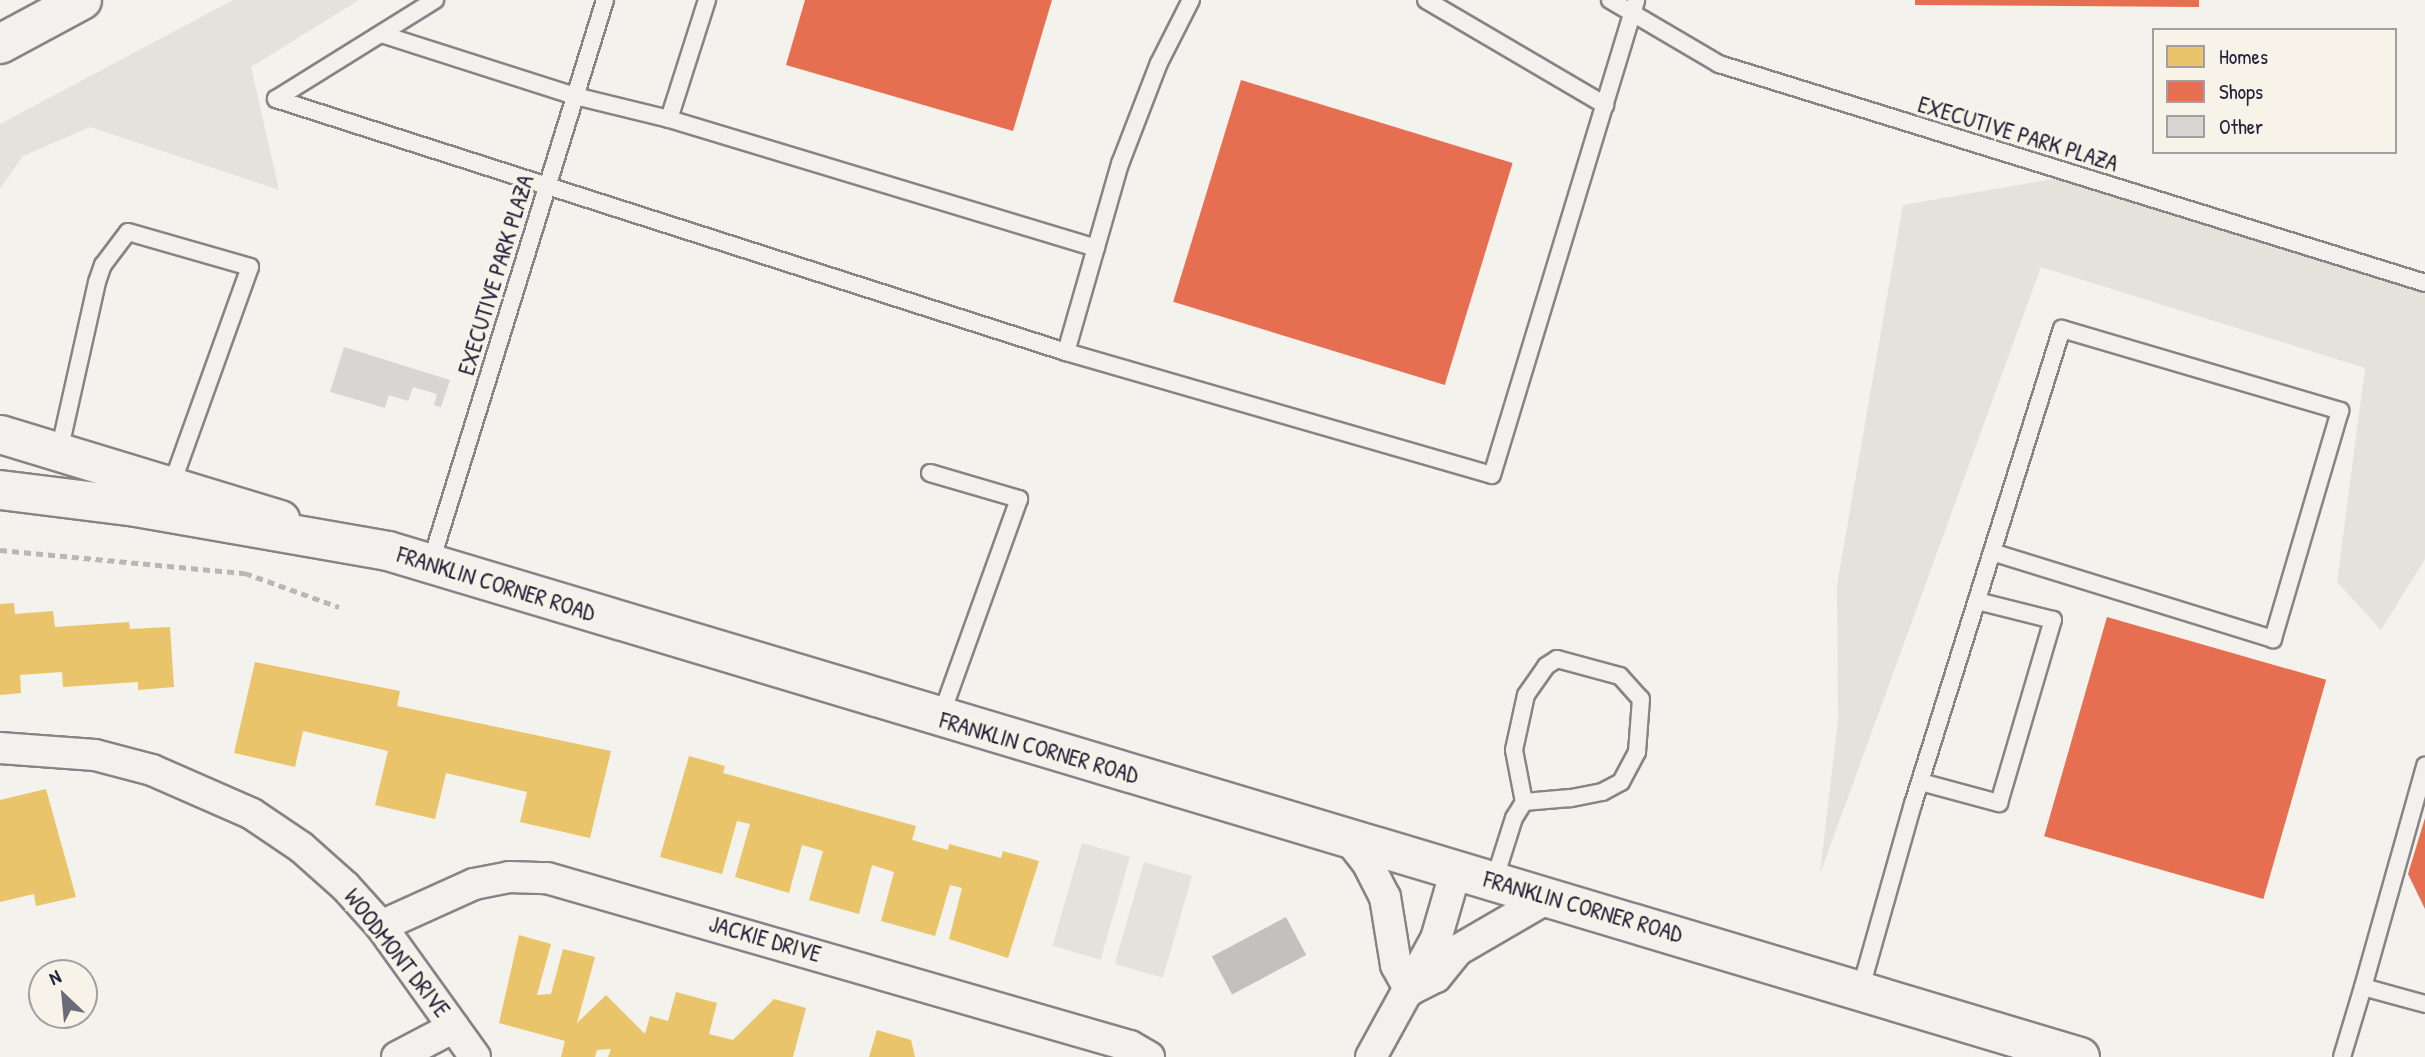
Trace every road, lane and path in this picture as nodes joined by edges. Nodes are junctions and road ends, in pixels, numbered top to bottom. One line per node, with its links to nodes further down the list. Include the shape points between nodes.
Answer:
1 (82, 0): 10 (main road)
2 (435, 0): 9 (lane)
3 (605, 0): 11 (lane, EXECUTIVE PARK PLAZA)
4 (707, 0): 13 (lane)
5 (1191, 0): 15 (lane, via 1159,63 1120,164)
6 (1426, 0): 12 (lane)
7 (1610, 0): 8 (lane, EXECUTIVE PARK PLAZA)
8 (1634, 6): 12 (lane); 16 (lane, EXECUTIVE PARK PLAZA, via 1719,64)
9 (382, 34): 11 (lane); 14 (lane, via 276,99)
10 (0, 44)
11 (575, 96): 13 (lane); 14 (lane, EXECUTIVE PARK PLAZA)
12 (1605, 105): 17 (lane, via 1492,475)
13 (669, 119): 15 (lane)
14 (547, 188): 17 (lane); 26 (lane, EXECUTIVE PARK PLAZA)
15 (1096, 248): 17 (lane)
16 (2425, 283)
17 (1066, 352)
18 (0, 434): 19 (street, FRANKLIN CORNER ROAD)
19 (59, 452): 21 (street, FRANKLIN CORNER ROAD); 21 (lane, via 97,282 103,265 128,232 250,267)
20 (930, 473): 29 (lane, via 1019,499)
21 (171, 486): 24 (street, FRANKLIN CORNER ROAD)
22 (0, 490): 24 (main road, via 136,507)
23 (0, 550): 28 (path, via 245,573)
24 (388, 551): 26 (main road, FRANKLIN CORNER ROAD)
25 (1995, 553): 25 (lane, via 2273,639 2340,411 2062,330); 27 (lane)
26 (430, 565): 29 (main road, FRANKLIN CORNER ROAD)
27 (1980, 602): 32 (lane); 32 (lane, via 2053,620 1999,803)
28 (339, 607)
29 (940, 718): 34 (main road, FRANKLIN CORNER ROAD)
30 (0, 748): 38 (street, WOODMONT DRIVE, via 95,755 207,791 301,847)
31 (2425, 766): 39 (lane)
32 (1921, 782): 41 (lane)
33 (1524, 802): 33 (lane, via 1602,792 1621,782 1637,752 1641,699 1620,676 1557,659 1546,666 1525,695 1514,750); 36 (lane, via 1514,818)
34 (1348, 838): 35 (main road, FRANKLIN CORNER ROAD); 40 (street, via 1385,897 1396,965)
35 (1456, 870): 36 (main road, FRANKLIN CORNER ROAD); 40 (street, via 1436,939)
36 (1494, 881): 37 (main road, FRANKLIN CORNER ROAD)
37 (1549, 897): 40 (street, via 1468,943 1436,977); 41 (main road, FRANKLIN CORNER ROAD)
38 (381, 926): 43 (street, WOODMONT DRIVE); 46 (street, JACKIE DRIVE, via 474,884 509,877 547,878 1117,1042)
39 (2363, 987): 42 (lane); 49 (lane)
40 (1410, 990): 47 (street)
41 (1860, 992): 48 (main road, FRANKLIN CORNER ROAD)
42 (2425, 1004)
43 (454, 1027): 44 (street); 45 (street, WOODMONT DRIVE)
44 (397, 1057)
45 (475, 1057)
46 (1149, 1057)
47 (1371, 1057)
48 (2080, 1057)
49 (2342, 1057)

